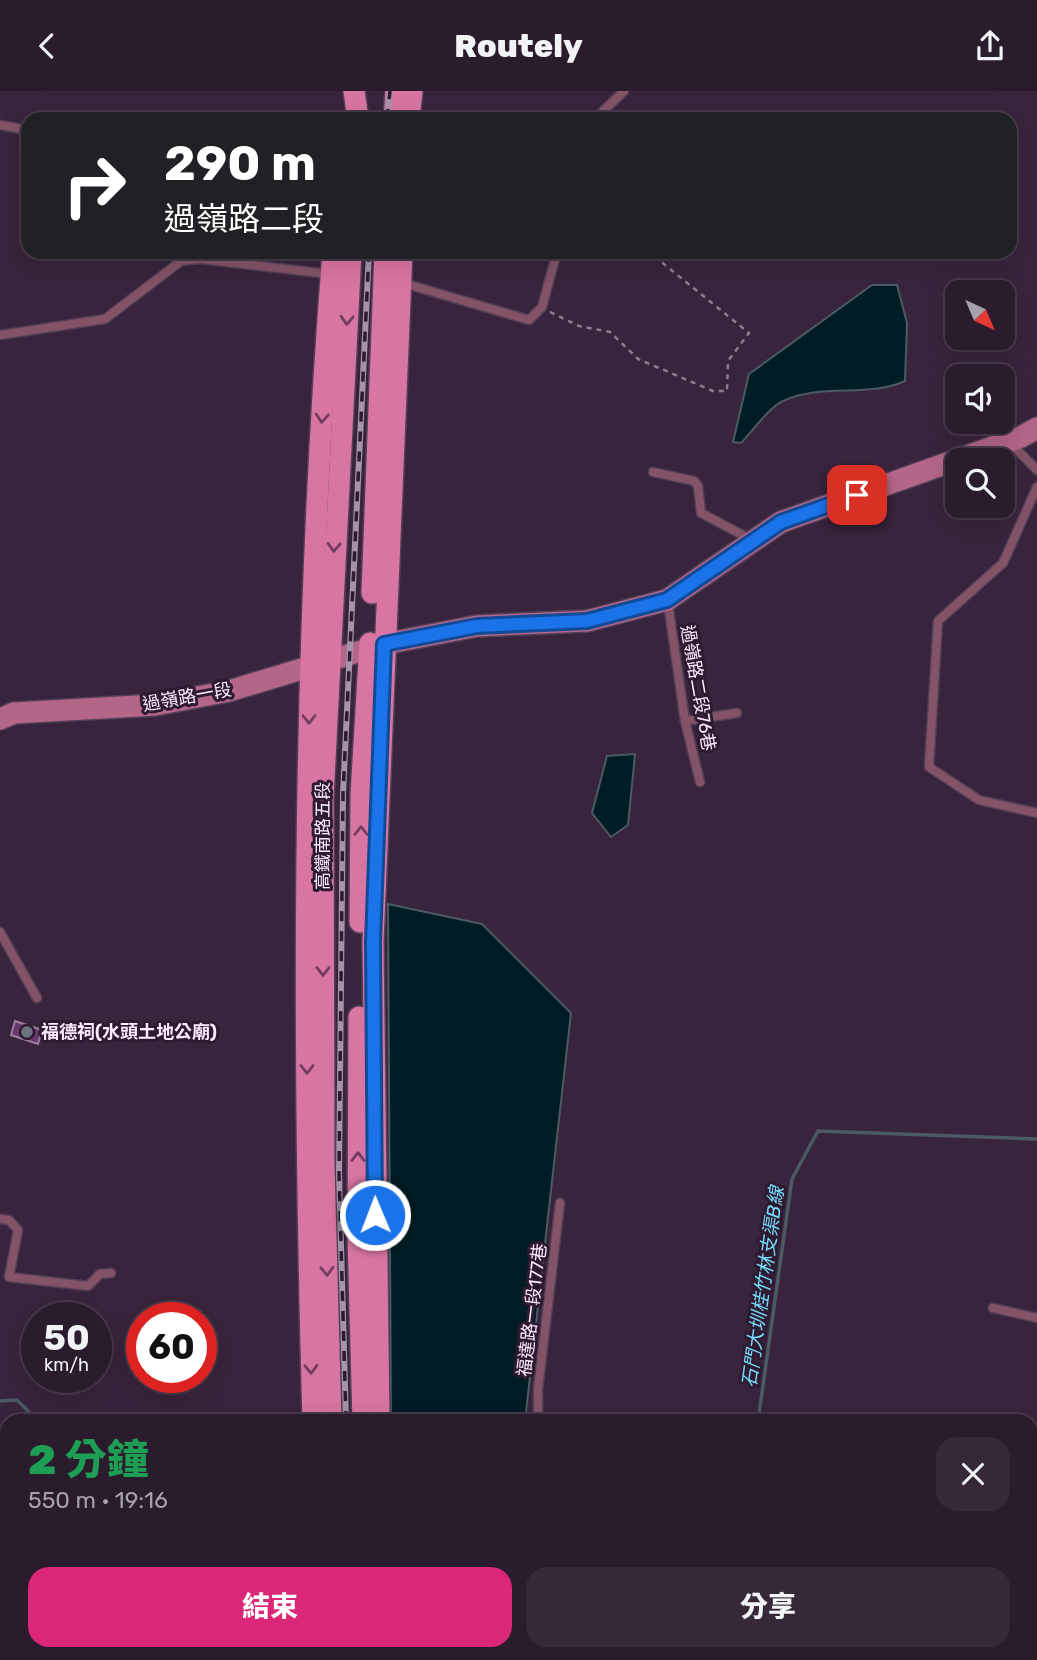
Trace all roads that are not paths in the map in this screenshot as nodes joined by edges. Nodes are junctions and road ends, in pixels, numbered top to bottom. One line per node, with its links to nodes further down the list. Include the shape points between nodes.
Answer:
1 (346, 91): 7 (main road)
2 (354, 91): 8 (main road)
3 (362, 91): 9 (main road)
4 (396, 91): 6 (main road)
5 (624, 91): 10 (lane)
6 (407, 106)
7 (344, 112)
8 (357, 112)
9 (359, 112)
10 (602, 112)
11 (0, 125): 12 (lane)
12 (21, 129)
13 (332, 259): 18 (main road, 高鐵南路五段)
14 (350, 259): 31 (main road, 高鐵南路五段, one-way to 31)
15 (385, 259): 22 (main road)
16 (402, 259): 19 (main road)
17 (555, 259): 19 (lane, via 541,307 529,320)
18 (331, 274): 20 (lane, via 200,259 181,261 105,319); 31 (main road, 高鐵南路五段, one-way to 31, via 313,545)
19 (400, 282): 21 (main road)
20 (0, 335)
21 (397, 338): 22 (main road); 30 (main road)
22 (378, 412): 30 (main road)
23 (1037, 428): 24 (street, 過嶺路一段)
24 (1008, 441): 25 (lane); 28 (street, 過嶺路一段, via 781,522)
25 (1037, 470)
26 (653, 472): 28 (lane, via 694,481 701,513)
27 (1037, 487): 36 (lane, via 1003,563 938,621 929,767 979,800)
28 (754, 541): 29 (street, 過嶺路一段)
29 (667, 600): 30 (street, 過嶺路一段, via 587,621 477,626); 34 (lane, 過嶺路二段76巷)
30 (377, 646): 31 (street, 過嶺路一段); 46 (main road, one-way to 30, via 361,795); 47 (main road, via 373,942)
31 (319, 665): 33 (street, 過嶺路一段, via 229,691 155,705 14,713); 39 (main road, 高鐵南路五段, one-way to 39); 42 (main road, 高鐵南路五段, one-way to 42)
32 (737, 713): 34 (lane)
33 (0, 719)
34 (685, 721): 35 (lane, 過嶺路二段76巷)
35 (699, 782)
36 (1037, 813)
37 (0, 932): 38 (lane)
38 (37, 998)
39 (324, 1166): 42 (main road); 49 (main road, 高鐵南路五段, one-way to 49)
40 (561, 1203): 51 (lane, 福達路一段177巷)
41 (0, 1219): 43 (lane, via 9,1220 18,1230 9,1277 88,1286 100,1275)
42 (308, 1254): 48 (main road, 高鐵南路五段, one-way to 48)
43 (111, 1273)
44 (993, 1308): 45 (lane)
45 (1037, 1318)
46 (360, 1329): 47 (main road); 50 (main road)
47 (379, 1412)
48 (313, 1414)
49 (331, 1414)
50 (363, 1414)
51 (538, 1414)

